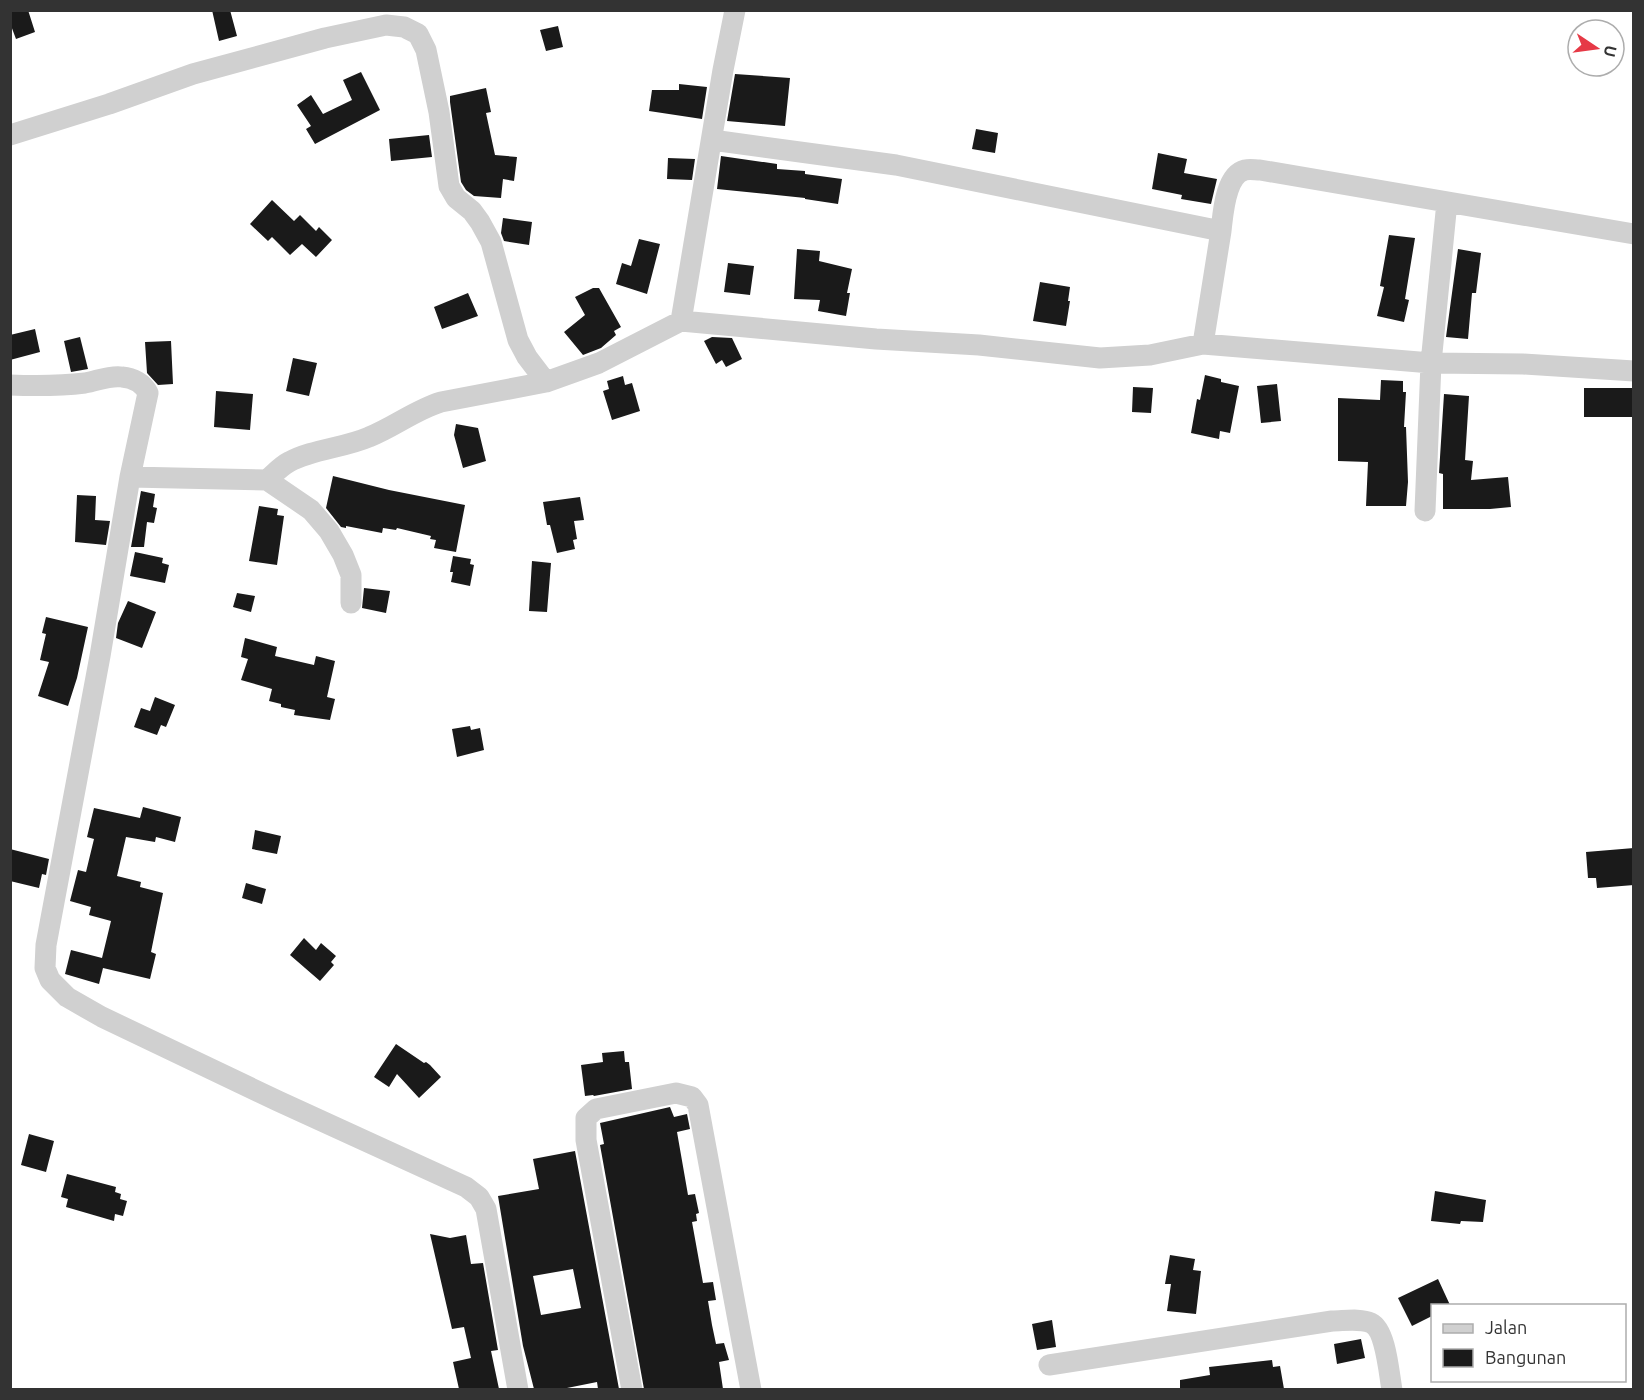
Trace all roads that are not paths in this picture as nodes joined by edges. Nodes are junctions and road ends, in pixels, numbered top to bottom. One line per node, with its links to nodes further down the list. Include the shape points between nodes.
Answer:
1 (735, 10): 3 (street)
2 (10, 135): 11 (street, via 193,75 325,38 386,25 404,27 418,34 426,50 449,186 472,211 491,242 518,340)
3 (712, 140): 5 (street, via 896,165); 7 (street)
4 (1447, 202): 5 (street, via 1244,170 1233,178 1226,195); 6 (street); 9 (street)
5 (1221, 231): 8 (street)
6 (1634, 234)
7 (681, 321): 8 (street, via 1100,358 1150,355); 11 (street, via 599,363)
8 (1203, 344): 9 (street)
9 (1431, 363): 10 (street); 15 (street)
10 (1634, 371)
11 (546, 382): 14 (street, via 424,407 373,436 286,463)
12 (10, 385): 13 (street, via 57,386 116,376 145,386 147,404)
13 (130, 477): 14 (street); 18 (street, via 46,945 45,968 50,980 67,997 102,1017 466,1187 479,1197 486,1209)
14 (267, 480): 16 (street, via 311,510 329,531 351,575)
15 (1425, 511)
16 (351, 603)
17 (1049, 1365): 21 (street, via 1332,1321 1362,1321 1372,1323 1380,1332)
18 (518, 1389)
19 (632, 1389): 20 (street, via 586,1140 586,1118 596,1109 676,1093 692,1097 698,1105)
20 (751, 1389)
21 (1392, 1389)

